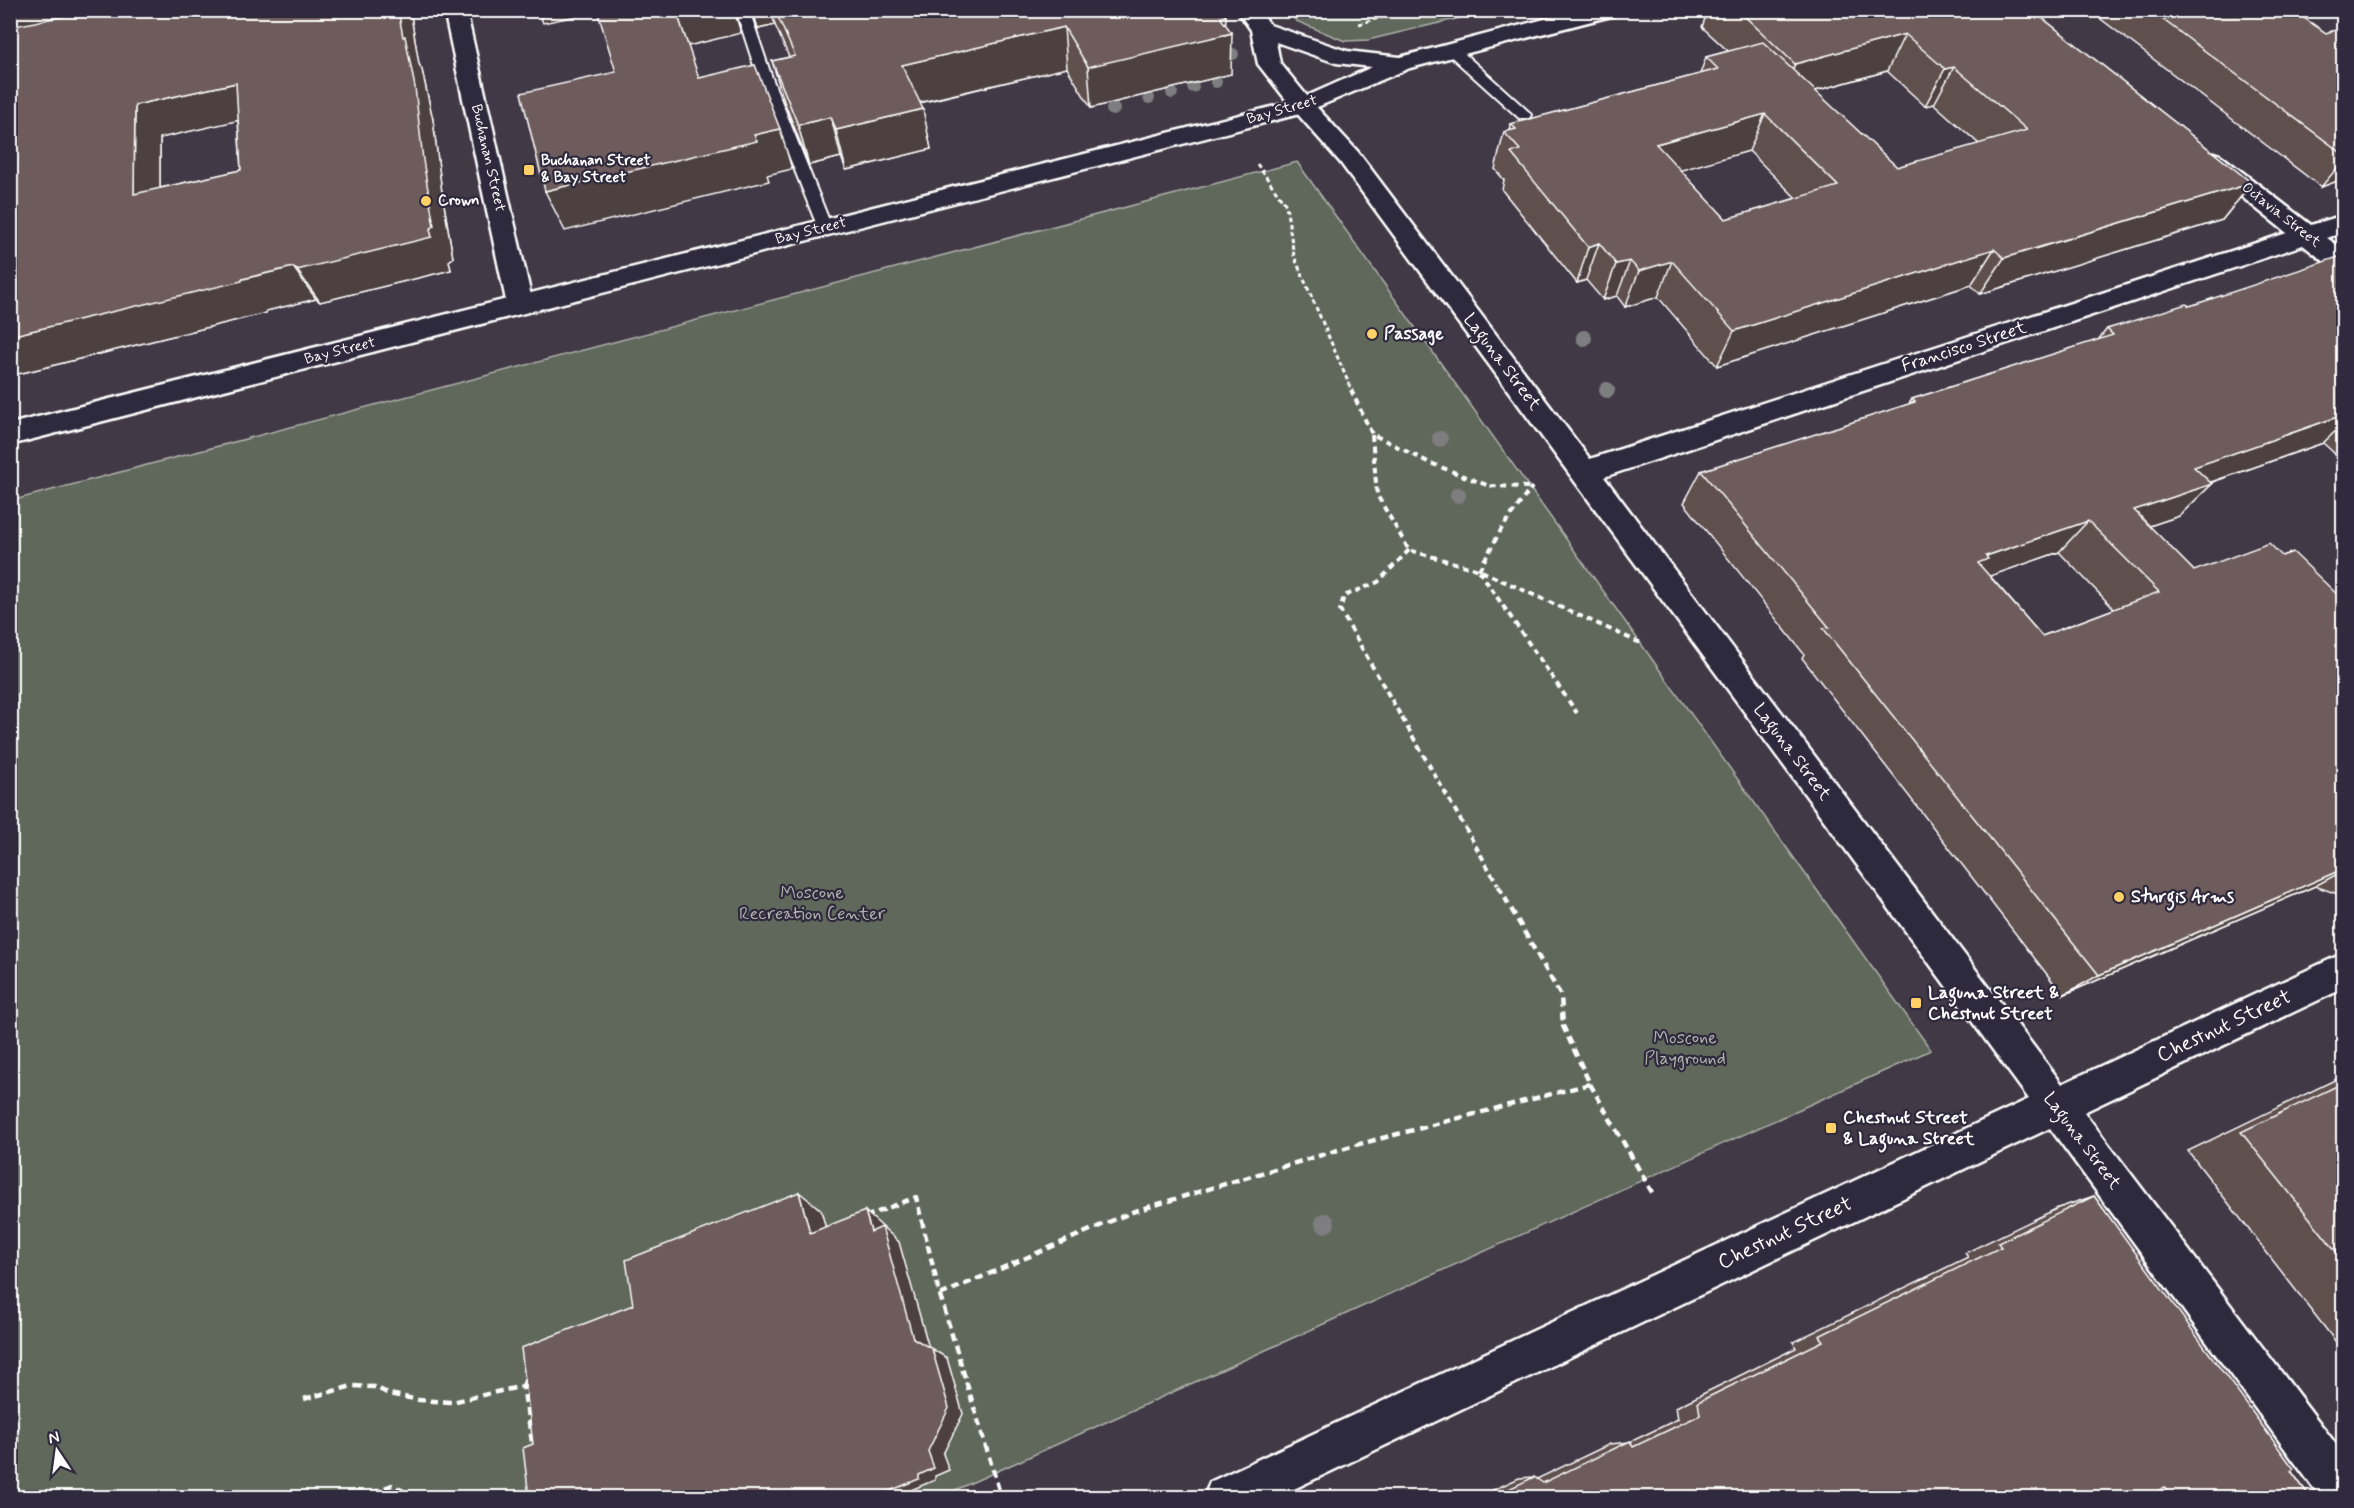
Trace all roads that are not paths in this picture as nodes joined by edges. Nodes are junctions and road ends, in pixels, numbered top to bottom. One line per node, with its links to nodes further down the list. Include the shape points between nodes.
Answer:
1 (455, 10): 15 (street, Buchanan Street)
2 (741, 10): 12 (lane)
3 (1248, 10): 5 (street, Laguna Street)
4 (1606, 10): 6 (street, Bay Street)
5 (1262, 30): 7 (street, via 1344,58); 8 (street, Laguna Street, via 1269,64)
6 (1451, 50): 7 (street, Bay Street); 9 (lane)
7 (1402, 63): 8 (street, Bay Street)
8 (1304, 106): 12 (street, Bay Street); 17 (street, Laguna Street, via 1349,157)
9 (1524, 115)
10 (2197, 148): 13 (street, Octavia Street)
11 (2343, 223): 13 (street, Francisco Street)
12 (825, 228): 15 (street, Bay Street)
13 (2307, 235): 14 (street, Octavia Street); 17 (street, Francisco Street)
14 (2343, 264)
15 (520, 305): 16 (street, Bay Street)
16 (10, 435)
17 (1584, 472): 19 (street, Laguna Street)
18 (2343, 970): 19 (street, Chestnut Street)
19 (2056, 1106): 20 (street, Laguna Street); 21 (street, Chestnut Street)
20 (2343, 1492)
21 (1227, 1497)

